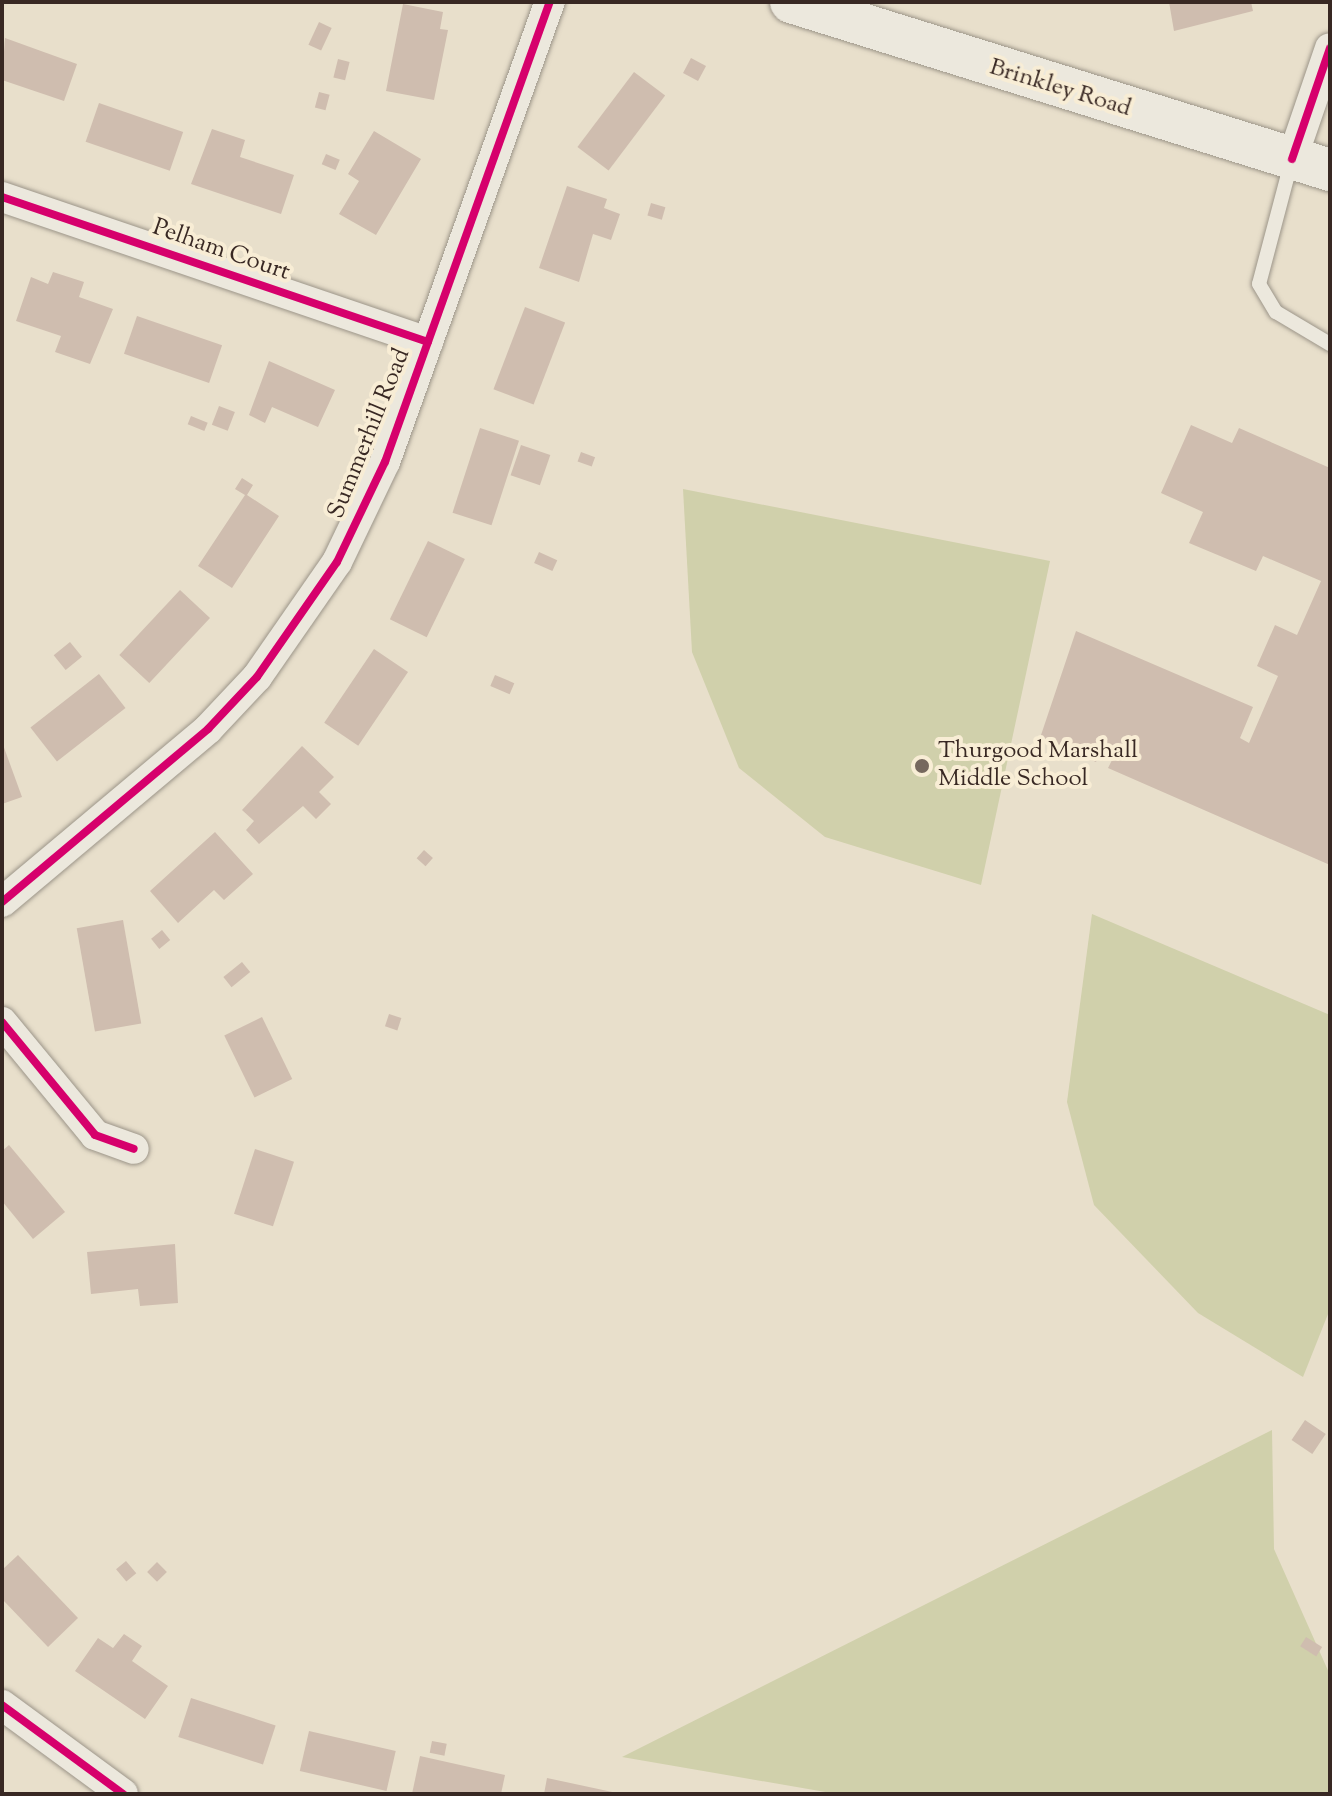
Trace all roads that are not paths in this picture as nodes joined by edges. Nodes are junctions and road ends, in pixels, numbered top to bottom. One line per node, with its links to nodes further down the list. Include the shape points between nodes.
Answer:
1 (550, 2): 6 (street, Summerhill Road)
2 (791, 2): 4 (main road, Brinkley Road)
3 (1330, 48): 4 (street)
4 (1311, 164): 7 (lane, via 1259,284 1276,312)
5 (2, 197): 6 (street, Pelham Court)
6 (428, 342): 8 (street, Summerhill Road, via 385,462 337,562 257,677 167,768)
7 (1330, 344)
8 (2, 902)
9 (2, 1022): 10 (street, via 95,1135)
10 (134, 1149)
11 (2, 1705): 12 (street)
12 (123, 1794)

